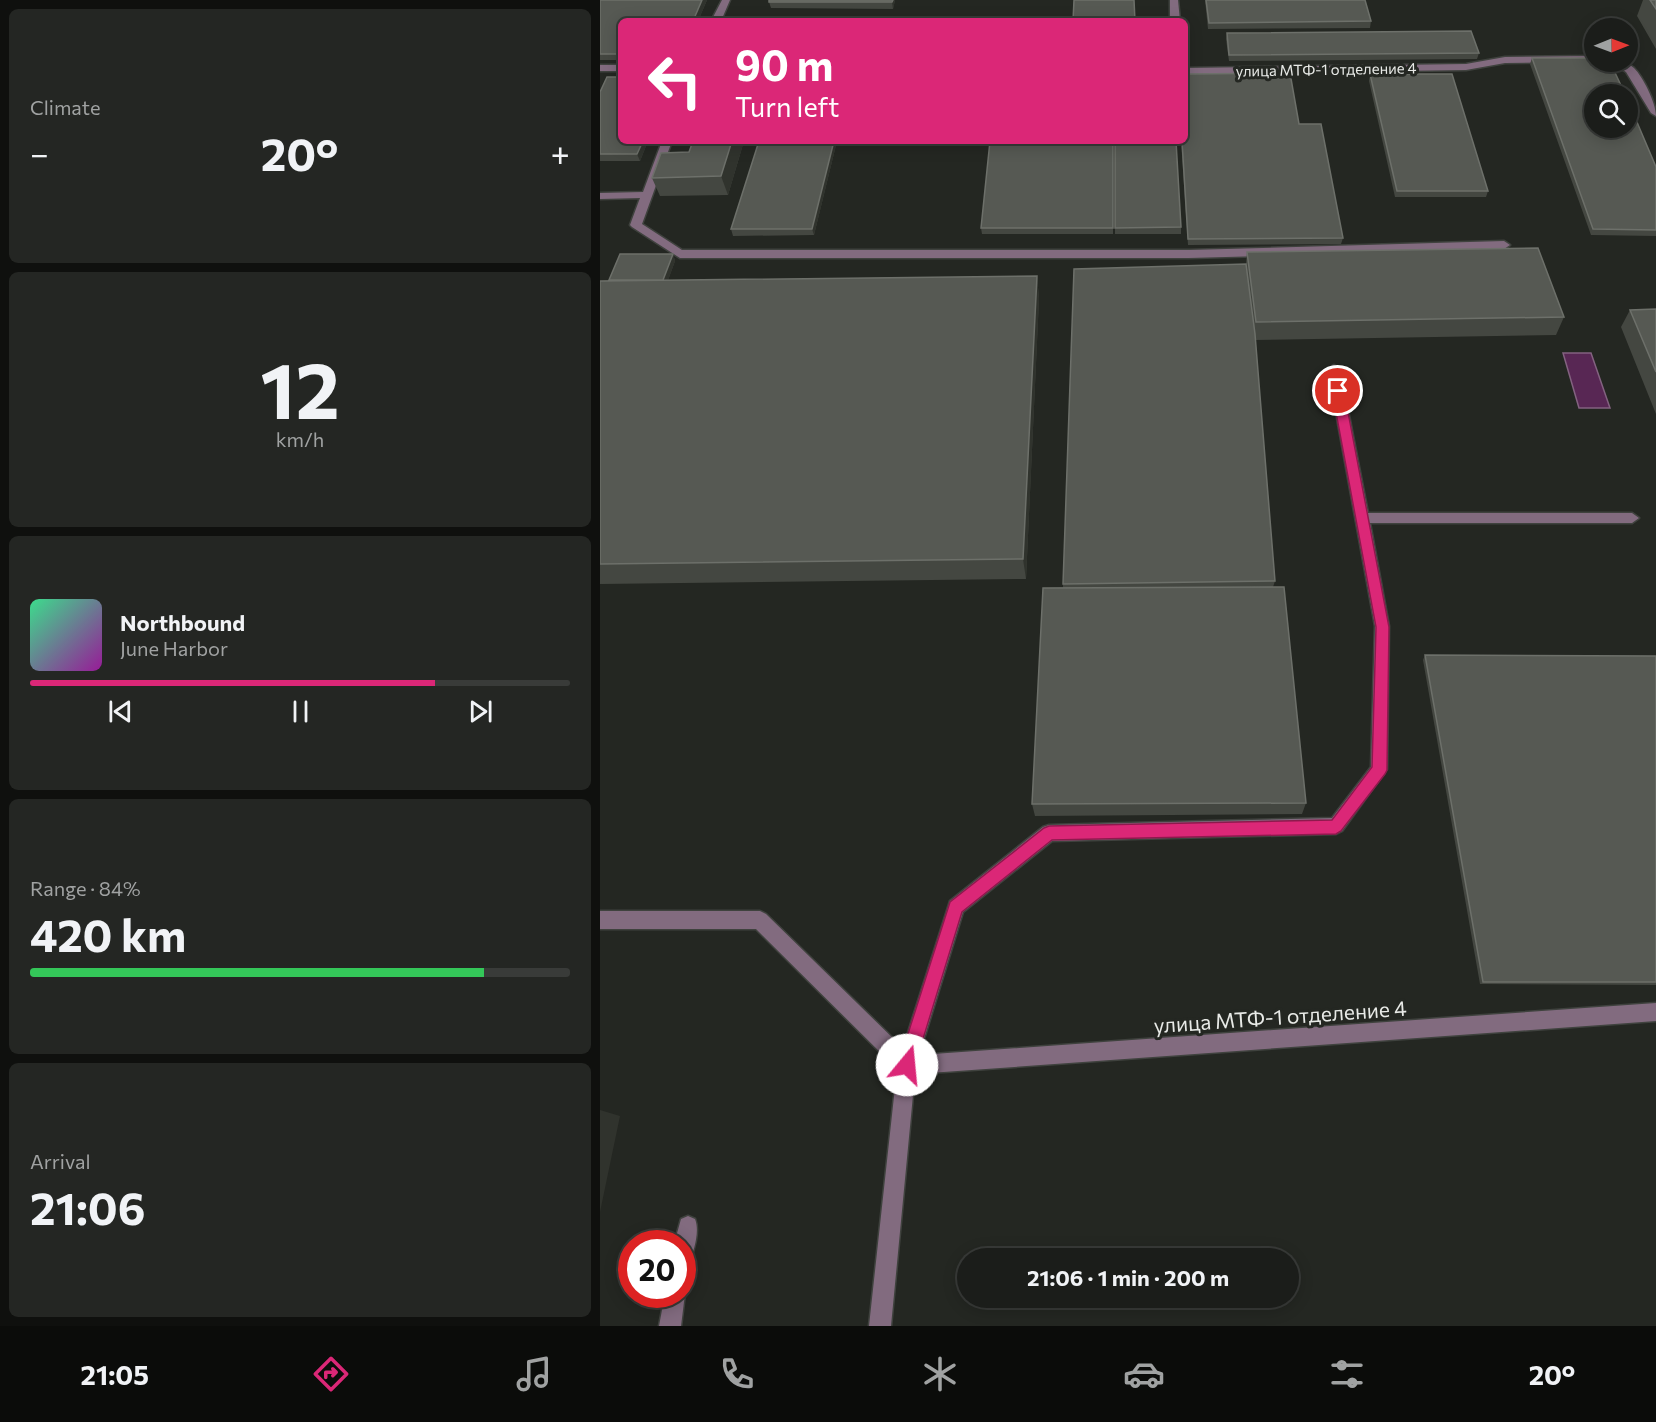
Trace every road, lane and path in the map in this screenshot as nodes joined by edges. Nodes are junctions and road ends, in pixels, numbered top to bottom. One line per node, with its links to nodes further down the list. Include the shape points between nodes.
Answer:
1 (726, 0): 3 (street)
2 (1174, 0): 4 (street)
3 (717, 18)
4 (1175, 18)
5 (1584, 58): 8 (street, улица МТФ-1 отделение 4, via 1506,60 1466,67)
6 (600, 68): 7 (street)
7 (618, 68)
8 (1188, 70)
9 (1631, 72): 10 (street)
10 (1656, 113)
11 (666, 144): 12 (street)
12 (647, 195): 13 (street); 14 (street, via 636,225 680,254 1189,254)
13 (600, 196)
14 (1504, 245)
15 (1334, 369): 16 (street)
16 (1361, 518): 17 (street); 20 (street, via 1382,627 1380,770 1336,826 1049,833 956,907)
17 (1632, 518)
18 (600, 920): 20 (street, via 760,920)
19 (1656, 1012): 20 (street, улица МТФ-1 отделение 4)
20 (907, 1065): 25 (street)
21 (688, 1226): 22 (street)
22 (687, 1230)
23 (673, 1308): 24 (street)
24 (670, 1326)
25 (880, 1326)

